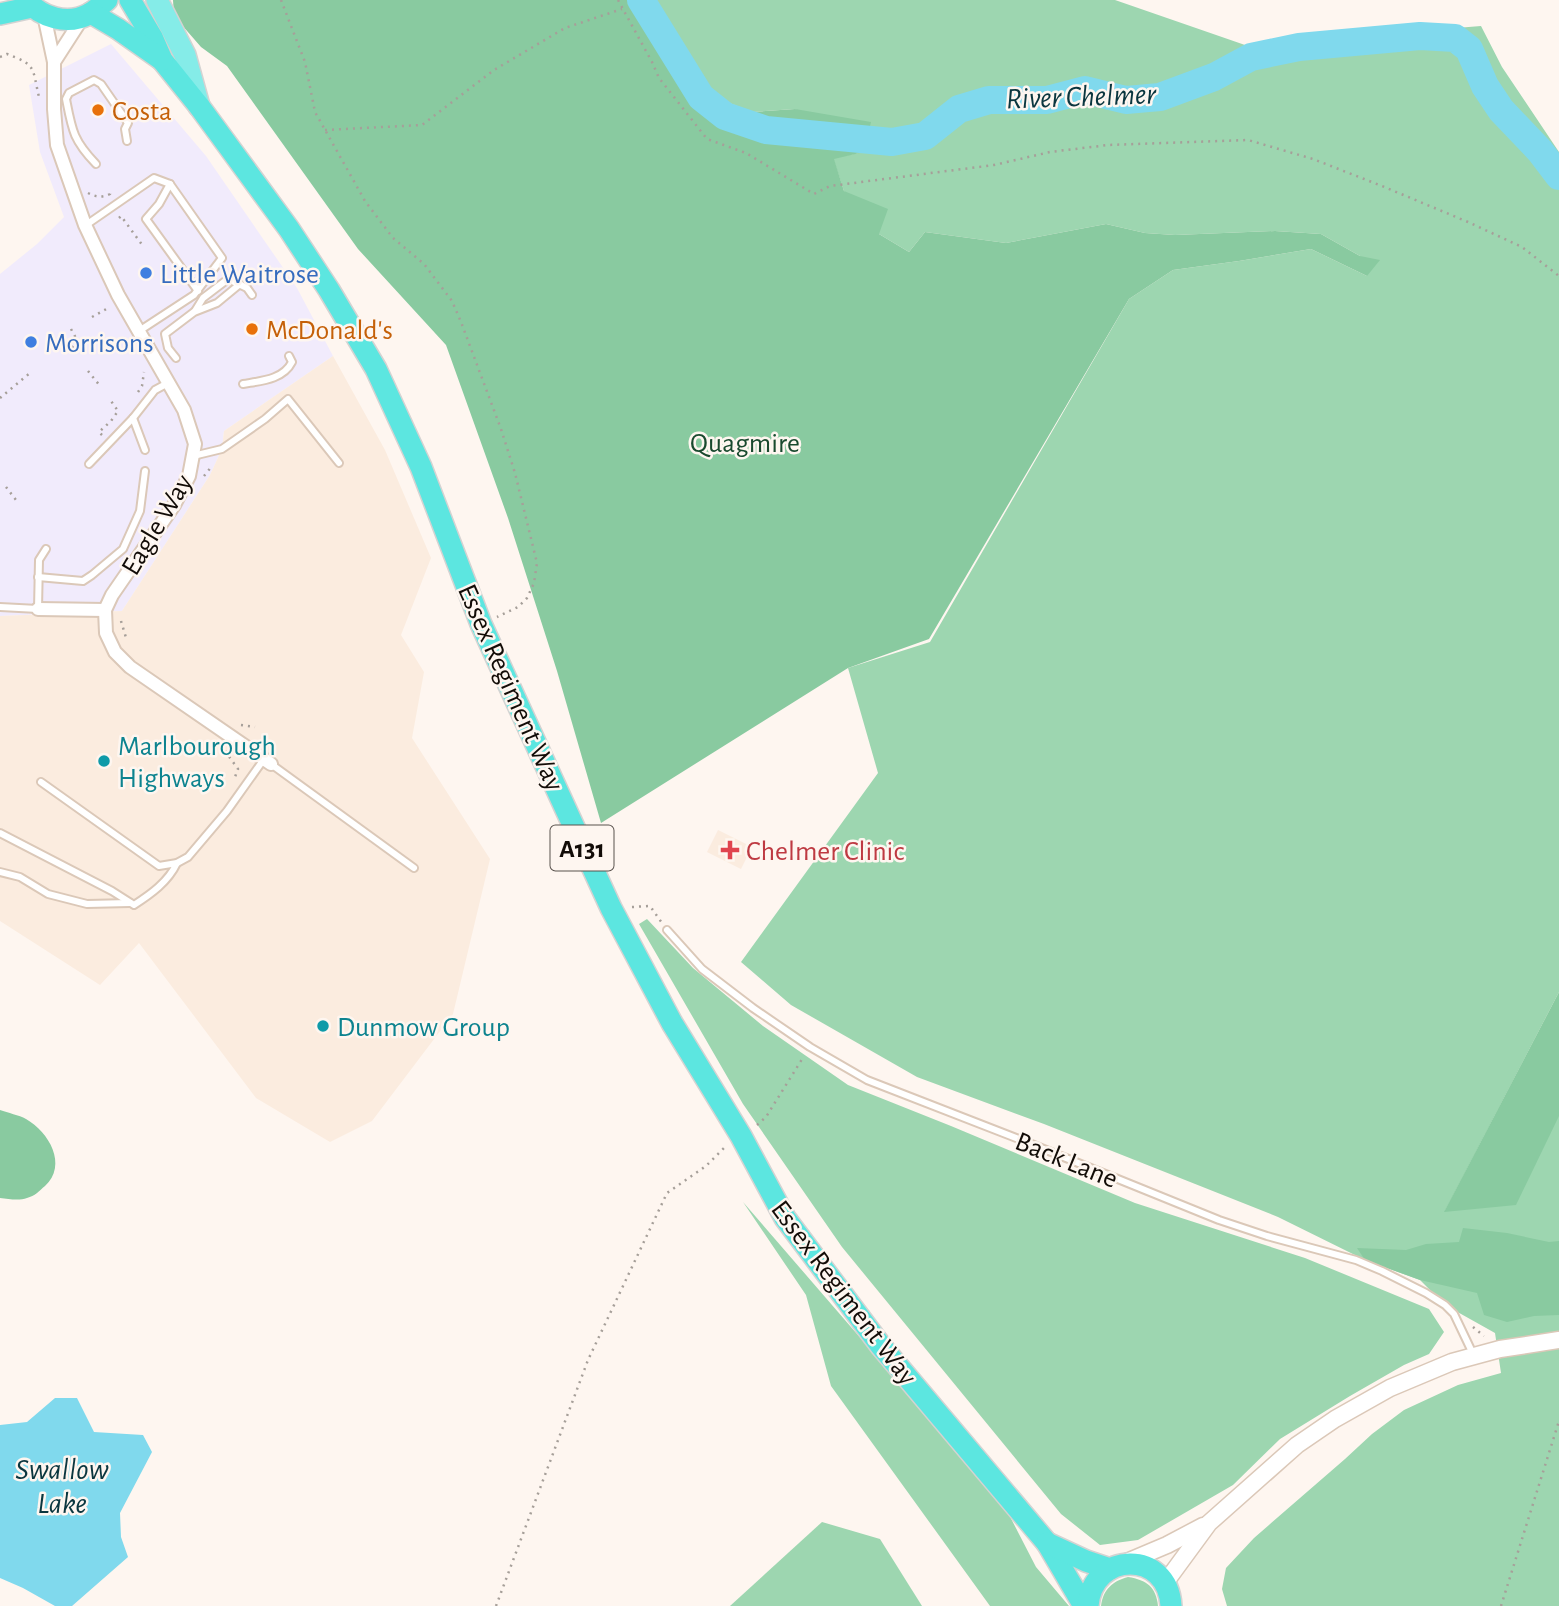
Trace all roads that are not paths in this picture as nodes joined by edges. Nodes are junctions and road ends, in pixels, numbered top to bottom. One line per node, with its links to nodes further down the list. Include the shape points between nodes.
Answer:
1 (130, 0): 6 (highway, Essex Regiment Way / A131)
2 (156, 0): 8 (main road, via 185,55)
3 (34, 7): 4 (highway, via 55,19 69,20); 5 (highway); 7 (street, Eagle Way)
4 (94, 10): 6 (highway, Essex Regiment Way / A131); 7 (street)
5 (0, 14)
6 (162, 60): 8 (highway, Essex Regiment Way / A131)
7 (54, 62): 12 (street, Eagle Way, via 57,145)
8 (199, 106): 44 (highway, Essex Regiment Way / A131, via 289,229 376,369 421,467 481,624 611,908 785,1218 864,1325)
9 (127, 141): 10 (lane, via 128,123 101,84 94,80 69,93 72,130)
10 (96, 164)
11 (170, 184): 12 (lane, via 154,178); 14 (lane, via 222,258); 14 (lane, via 146,219)
12 (85, 225): 17 (street, Eagle Way)
13 (240, 284): 15 (lane); 16 (lane, via 217,303); 16 (lane, via 228,279 203,298)
14 (198, 291): 17 (lane)
15 (252, 295)
16 (194, 312): 19 (lane, via 165,334)
17 (139, 331): 20 (street, Eagle Way)
18 (289, 356): 21 (lane, via 290,368 269,381)
19 (176, 358)
20 (168, 383): 22 (lane, via 155,390); 24 (street, Eagle Way, via 184,410 195,444)
21 (243, 384)
22 (133, 418): 23 (lane); 26 (lane)
23 (145, 450)
24 (193, 456): 25 (lane, via 222,449 288,399); 32 (street, Eagle Way, via 189,476 174,505)
25 (339, 463)
26 (89, 464)
27 (145, 471): 29 (lane, via 140,511 123,549 83,581)
28 (46, 549): 29 (lane, via 39,560)
29 (38, 577): 31 (lane)
30 (0, 607): 31 (lane)
31 (38, 609): 32 (street)
32 (105, 610): 33 (street, via 106,633 115,652 130,667)
33 (267, 762): 36 (lane, via 205,839); 37 (lane)
34 (41, 782): 36 (lane, via 159,866)
35 (0, 833): 39 (lane)
36 (177, 863): 39 (lane, via 152,894)
37 (414, 869)
38 (0, 872): 39 (lane, via 74,901)
39 (131, 903)
40 (667, 930): 42 (lane, Back Lane, via 702,969 753,1008 867,1080 1219,1220 1382,1271 1445,1305)
41 (1559, 1340): 42 (street)
42 (1474, 1356): 43 (street, via 1416,1377 1335,1419 1297,1445)
43 (1209, 1523): 45 (street); 46 (street)
44 (1047, 1543): 45 (highway, Essex Regiment Way / A131, via 1086,1561); 47 (highway, Essex Regiment Way / A131)
45 (1116, 1567): 46 (highway, Essex Regiment Way, via 1132,1563 1152,1569); 47 (highway, via 1094,1583)
46 (1171, 1596)
47 (1086, 1606)

